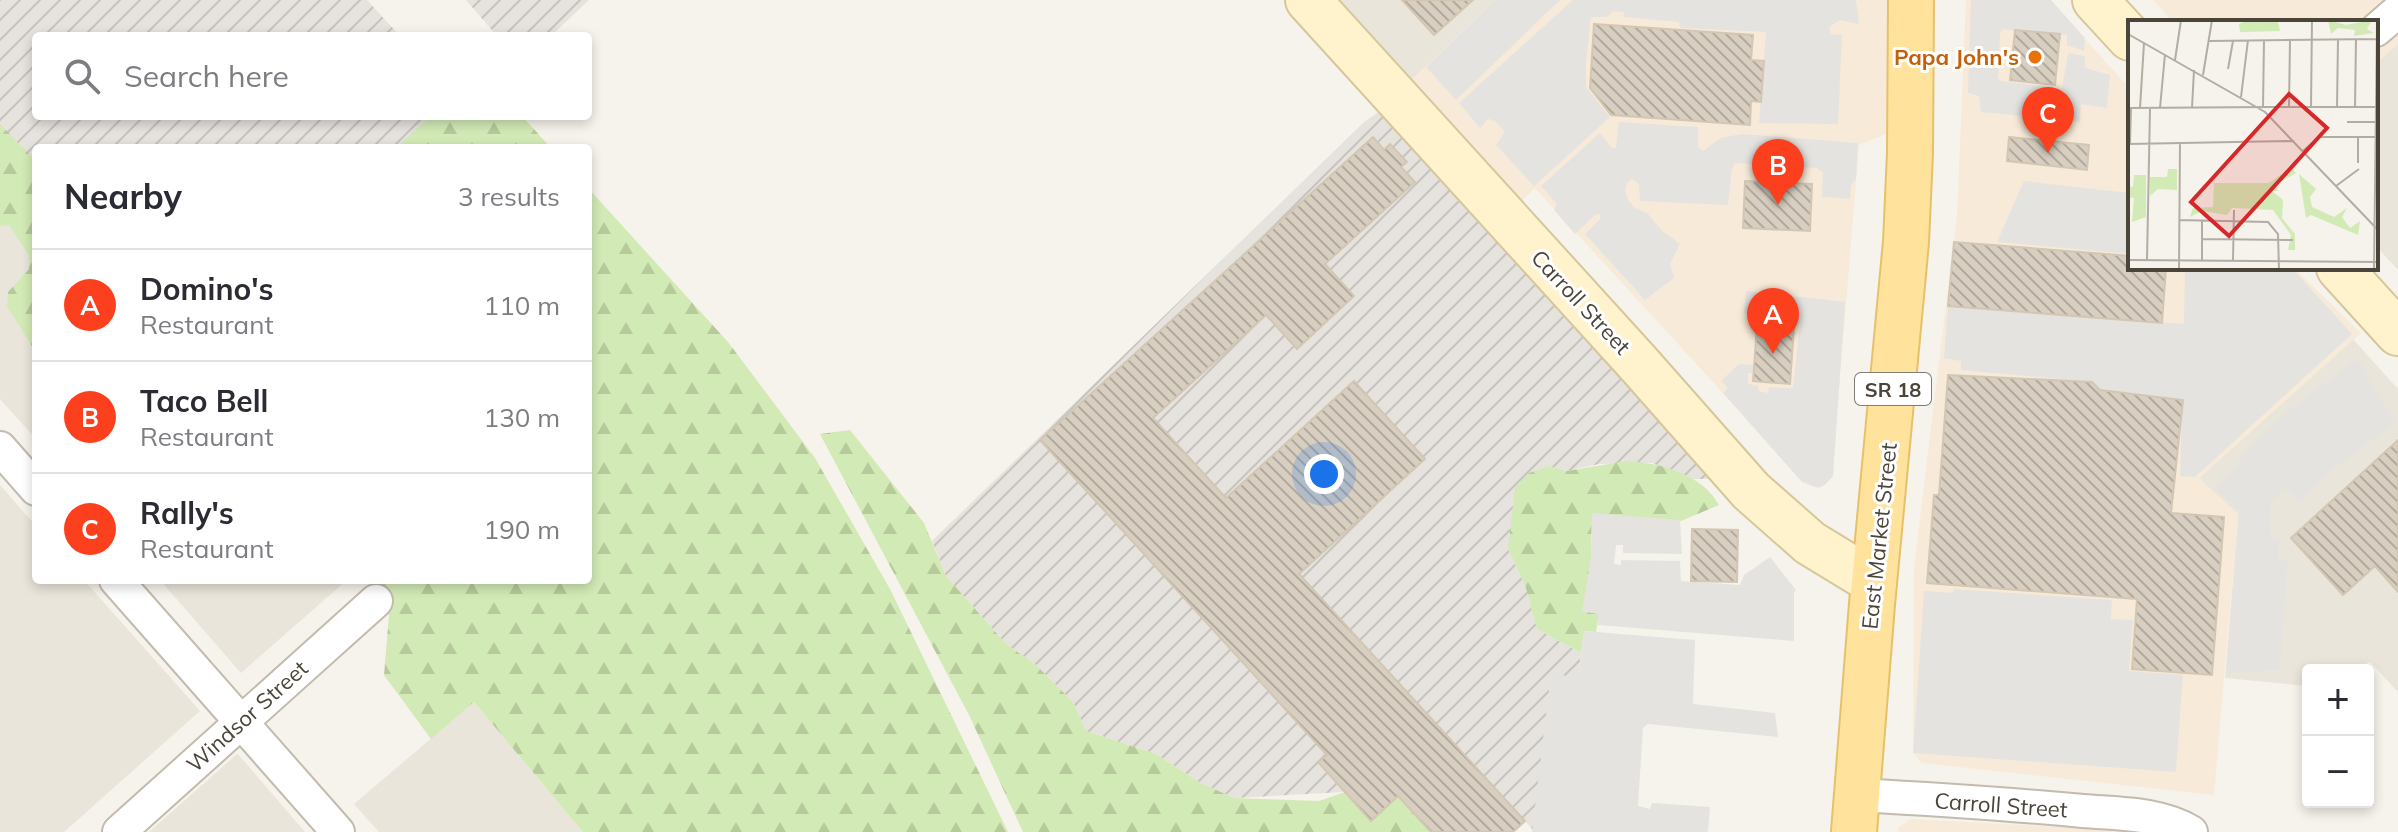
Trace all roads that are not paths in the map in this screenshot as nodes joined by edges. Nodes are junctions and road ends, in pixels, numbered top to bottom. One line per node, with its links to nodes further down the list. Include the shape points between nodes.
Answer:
1 (1308, 0): 11 (street, Carroll Street, via 1751,491 1810,543)
2 (1911, 0): 11 (main road, East Market Street / SR 18, via 1906,242)
3 (2095, 0): 6 (street)
4 (2398, 11): 5 (street)
5 (2378, 28)
6 (2128, 36)
7 (2341, 270): 8 (street)
8 (2398, 333)
9 (0, 448): 10 (street)
10 (32, 484)
11 (1874, 582): 15 (main road, East Market Street / SR 18)
12 (120, 584): 14 (street)
13 (376, 601): 14 (street, Windsor Street)
14 (241, 722): 16 (street, Windsor Street); 17 (street)
15 (1855, 814): 18 (street, Carroll Street, via 2003,803 2154,817)
16 (119, 832)
17 (338, 832)
18 (2191, 832)

